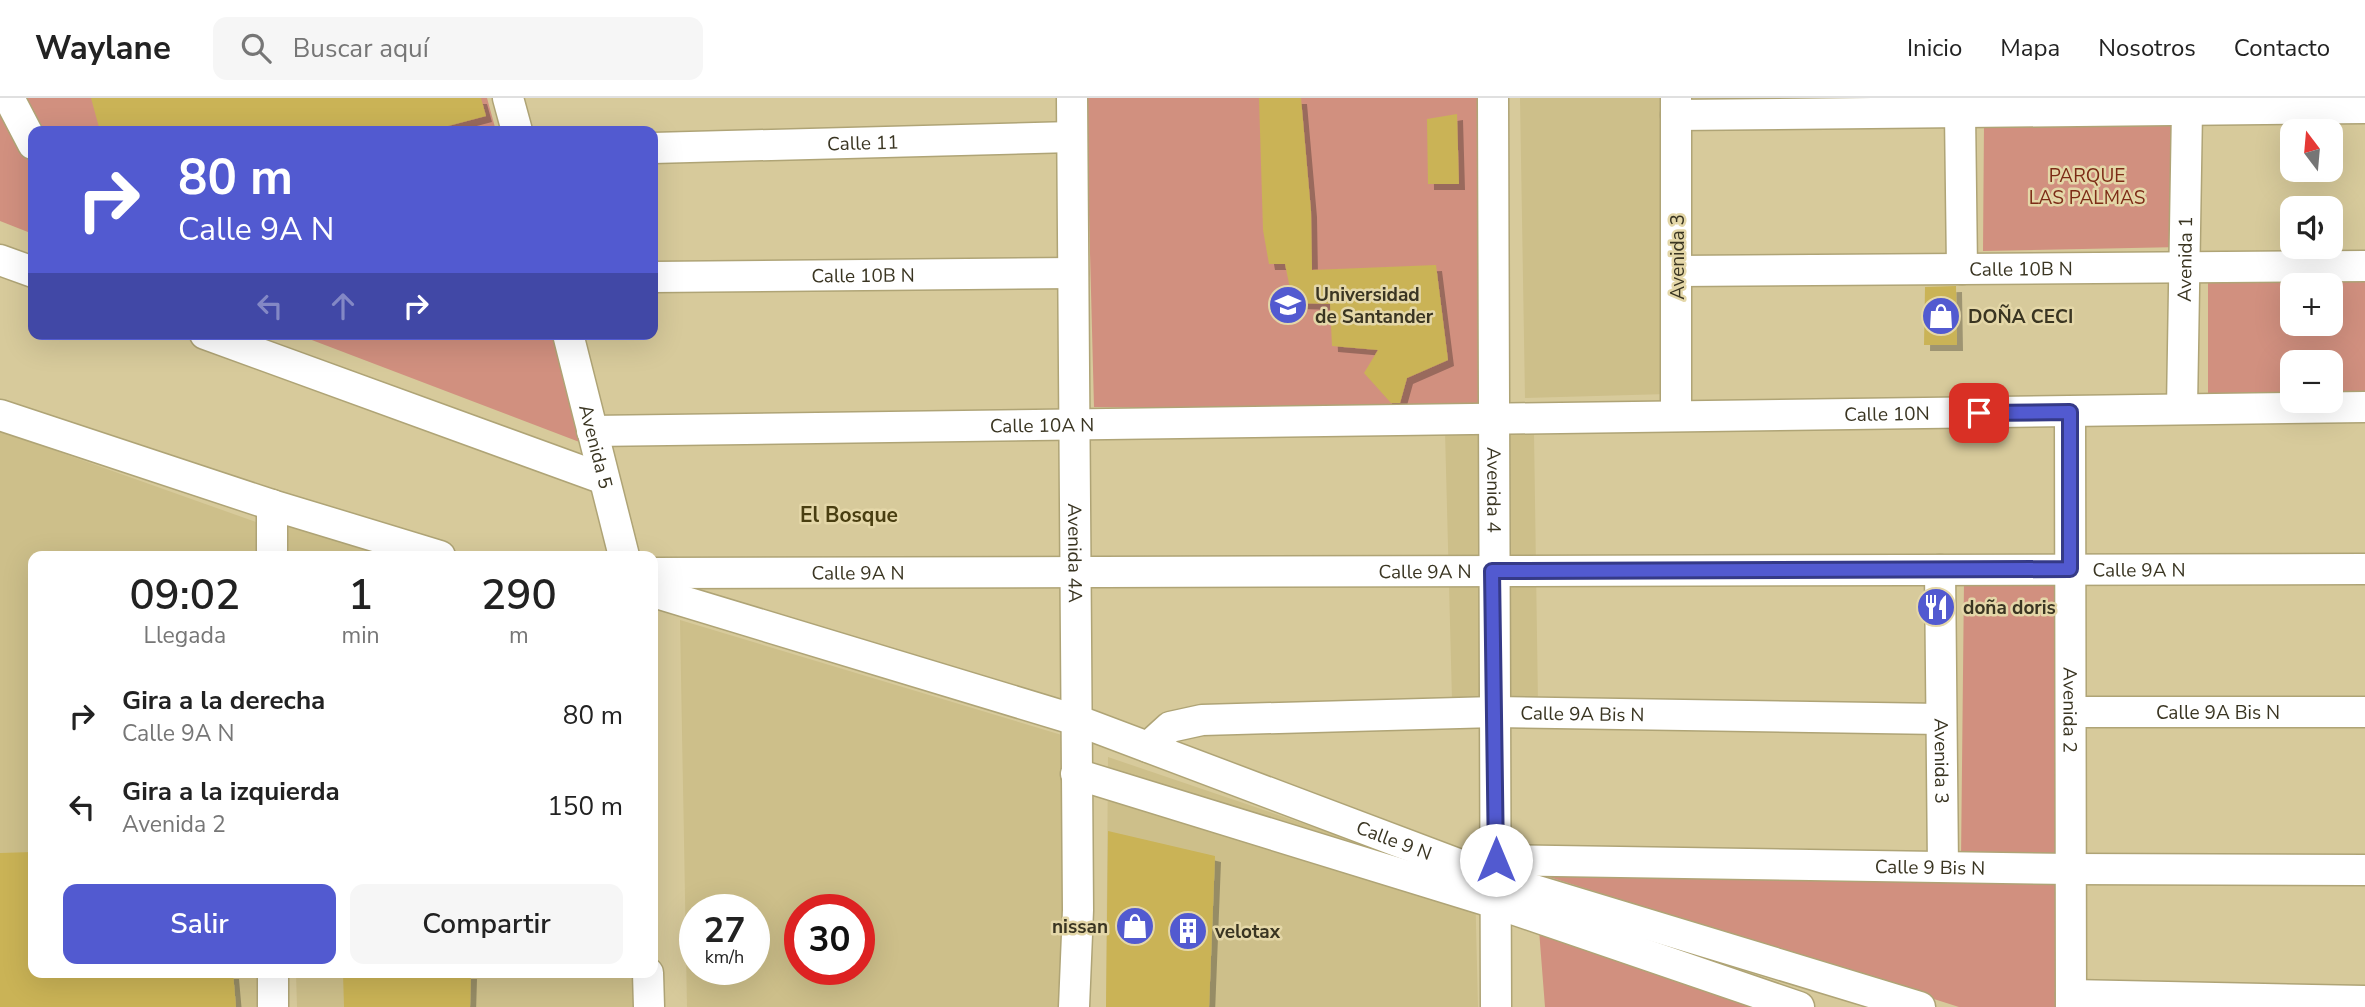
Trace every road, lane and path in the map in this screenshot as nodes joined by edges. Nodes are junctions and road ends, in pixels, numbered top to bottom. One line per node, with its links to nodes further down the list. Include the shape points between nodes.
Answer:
1 (508, 98): 10 (street)
2 (1072, 98): 12 (street, Avenida 4A)
3 (1493, 98): 29 (street, Avenida 4)
4 (19, 100): 11 (street)
5 (2051, 105): 8 (street); 9 (street)
6 (1676, 106): 9 (street); 19 (street, Avenida 3)
7 (2365, 108): 8 (street)
8 (2188, 110): 16 (street, Avenida 1)
9 (1960, 113): 17 (street)
10 (512, 126)
11 (28, 128)
12 (1072, 137): 13 (street, Calle 11); 20 (street, Avenida 4A)
13 (658, 148)
14 (0, 260): 18 (street)
15 (2365, 266): 16 (street, Calle 10B N)
16 (2185, 268): 17 (street, Calle 10B N); 25 (street, Avenida 1)
17 (1962, 269): 19 (street, Calle 10B N)
18 (28, 270)
19 (1678, 271): 28 (street, Avenida 3)
20 (1073, 273): 21 (street, Calle 10B N); 30 (street, Avenida 4A)
21 (658, 277)
22 (222, 340): 32 (street)
23 (569, 340): 31 (street, Avenida 5)
24 (2365, 407): 25 (street, Calle 10N)
25 (2182, 408): 26 (street, Calle 10N)
26 (2070, 412): 28 (street, Calle 10N); 37 (street, Avenida 2)
27 (0, 415): 33 (street)
28 (1676, 416): 29 (street, Calle 10N)
29 (1493, 419): 30 (street, Calle 10A N); 40 (street, Avenida 4)
30 (1074, 425): 31 (street, Calle 10A N); 41 (street, Avenida 4A)
31 (592, 431): 32 (street, Avenida 5)
32 (604, 479): 36 (street, Avenida 5)
33 (272, 505): 34 (street); 35 (street)
34 (272, 551)
35 (424, 551)
36 (623, 551)
37 (2070, 569): 38 (street, Calle 9A N); 39 (street, Calle 9A N); 45 (street, Avenida 2)
38 (2365, 569)
39 (1940, 570): 40 (street, Calle 9A N); 47 (street, Avenida 3)
40 (1492, 571): 41 (street, Calle 9A N); 44 (street, Avenida 4)
41 (1075, 572): 42 (street, Calle 9A N); 48 (street, Avenida 4A)
42 (658, 573)
43 (658, 595): 48 (street, Calle 9 N)
44 (1495, 712): 47 (street, Calle 9A Bis N); 49 (street, Calle 9A Bis N, via 1185,722 1170,727); 54 (street, Avenida 4)
45 (2071, 712): 46 (street, Calle 9A Bis N); 52 (street, Avenida 2)
46 (2365, 712)
47 (1941, 719): 51 (street, Avenida 3)
48 (1076, 720): 49 (street, Calle 9 N); 50 (street, Avenida 4A)
49 (1148, 747): 54 (street, Calle 9 N)
50 (1076, 774): 54 (street, Calle 9 N); 61 (street, Avenida 4A)
51 (1942, 867): 52 (street, Calle 9 Bis N); 54 (street, Calle 9 Bis N)
52 (2070, 869): 53 (street, Calle 9 Bis N); 57 (street, Avenida 2)
53 (2365, 870)
54 (1495, 880): 62 (street, Avenida 4); 63 (street, Calle 9 N); 64 (street, Calle 9 N)
55 (273, 978): 59 (street)
56 (648, 978): 60 (street)
57 (2071, 1001): 58 (street)
58 (2365, 1001)
59 (273, 1007)
60 (649, 1007)
61 (1074, 1007)
62 (1496, 1007)
63 (1799, 1007)
64 (1920, 1007)

